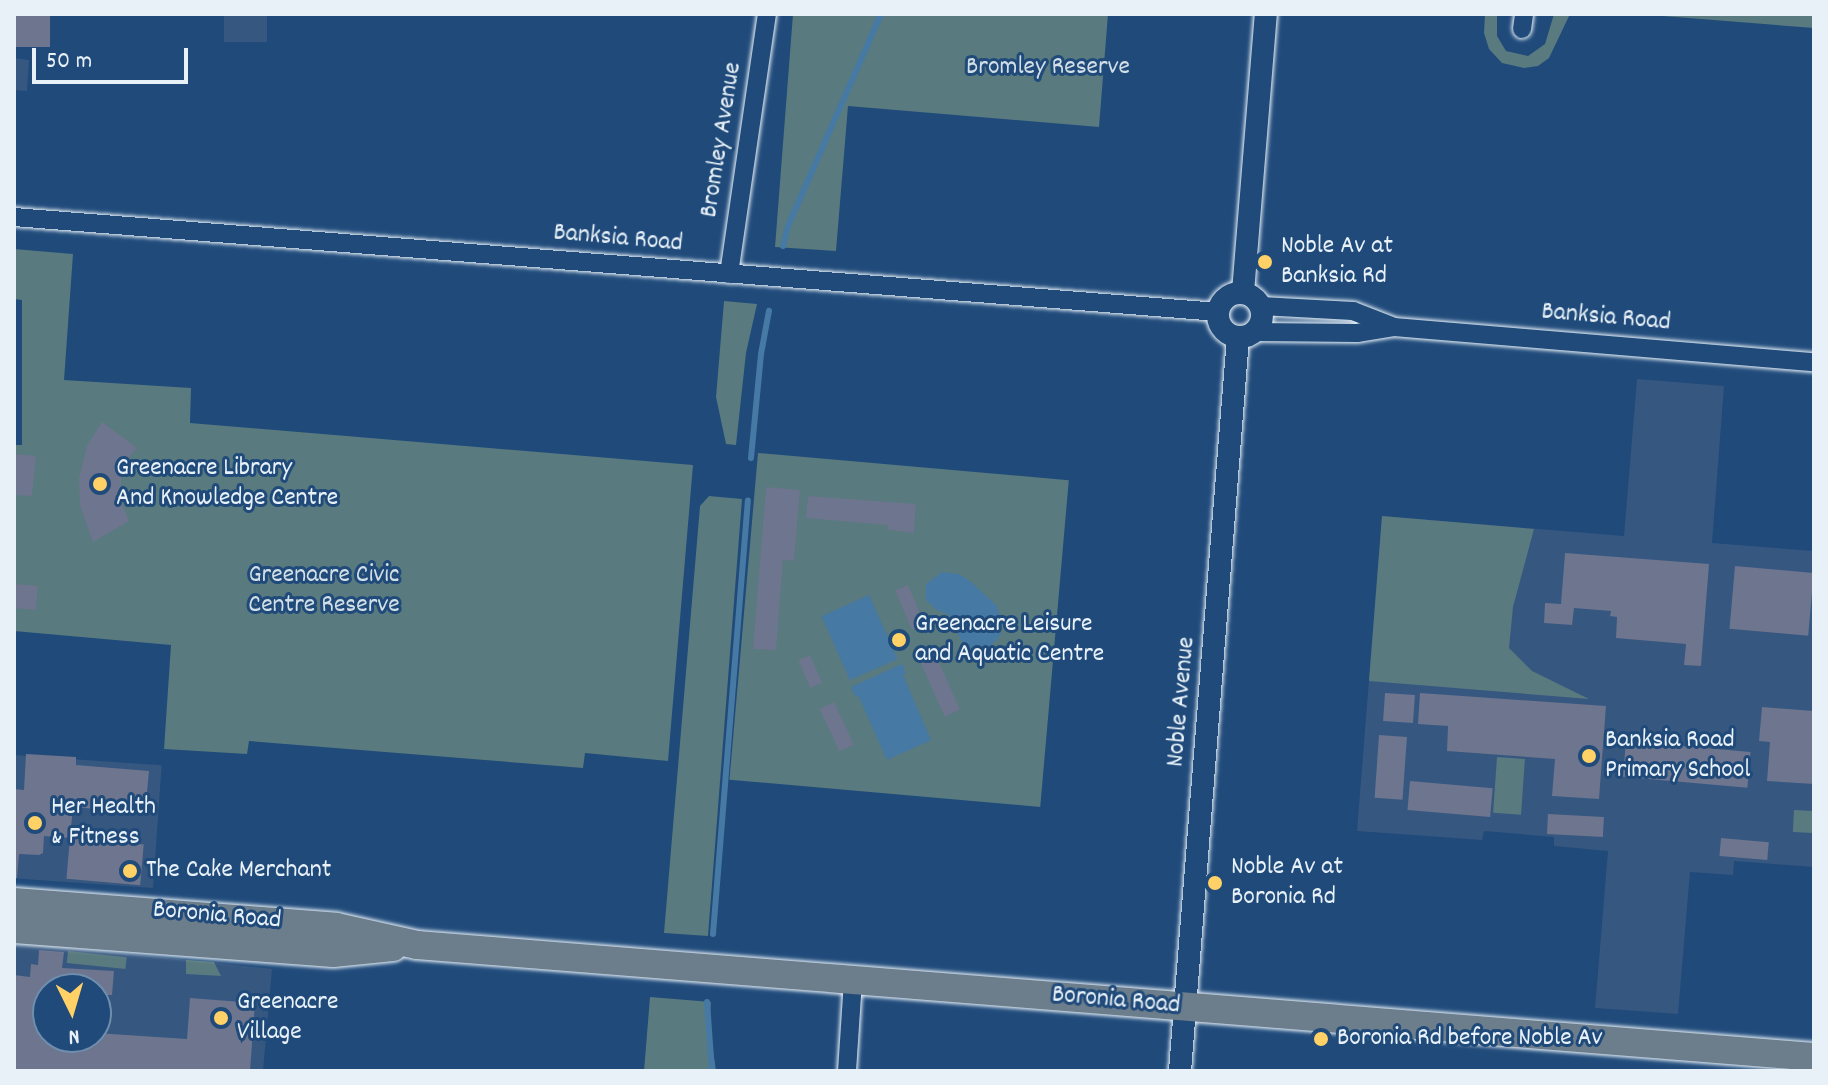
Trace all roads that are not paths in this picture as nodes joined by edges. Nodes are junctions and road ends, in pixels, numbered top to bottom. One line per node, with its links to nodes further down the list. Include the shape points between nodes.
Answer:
1 (767, 14): 4 (street, Bromley Avenue)
2 (1266, 14): 5 (street)
3 (14, 217): 4 (street, Banksia Road)
4 (729, 274): 7 (street, Banksia Road)
5 (1243, 292): 6 (street); 7 (street, via 1224,299)
6 (1261, 306): 8 (street, Banksia Road, via 1353,311); 9 (street, via 1262,320)
7 (1218, 312): 9 (street, via 1220,326)
8 (1394, 327): 9 (street, Banksia Road, via 1357,333); 10 (street, Banksia Road)
9 (1247, 334): 15 (street, Noble Avenue)
10 (1814, 362)
11 (14, 902): 13 (main road, Boronia Road, via 336,927)
12 (14, 929): 13 (main road, Boronia Road, via 333,953)
13 (417, 945): 14 (main road, Boronia Road)
14 (853, 980): 15 (main road, Boronia Road); 17 (street)
15 (1185, 1007): 16 (main road, Boronia Road); 18 (street, Noble Avenue)
16 (1814, 1057)
17 (847, 1071)
18 (1180, 1071)

